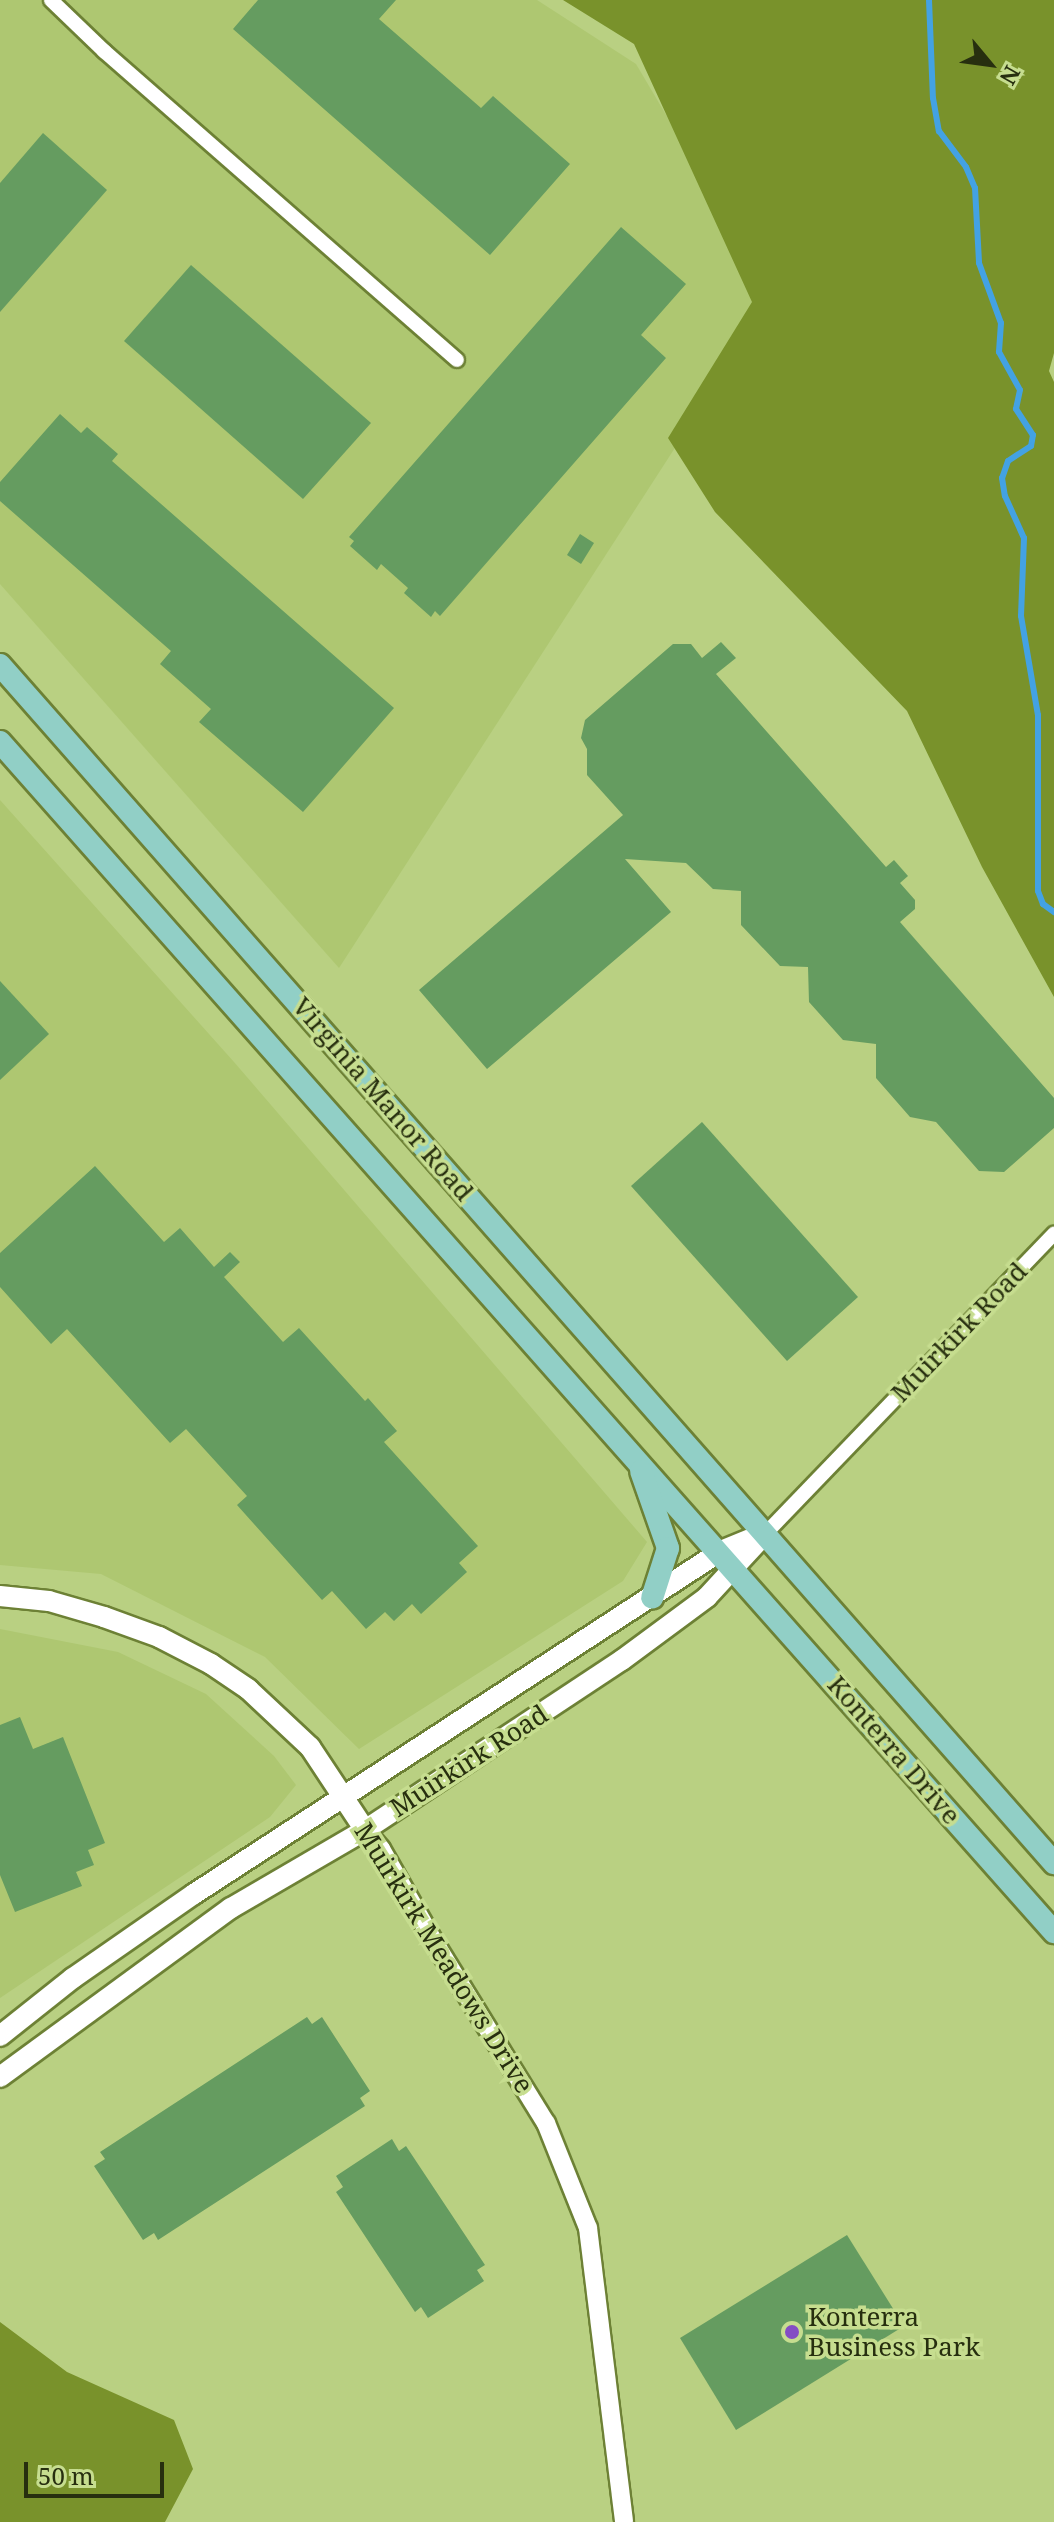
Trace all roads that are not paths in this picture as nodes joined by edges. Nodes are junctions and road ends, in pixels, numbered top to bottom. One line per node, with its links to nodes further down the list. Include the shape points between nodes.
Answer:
1 (51, 0): 2 (street)
2 (457, 360)
3 (0, 665): 7 (main road, Virginia Manor Road)
4 (0, 742): 6 (main road, Virginia Manor Road)
5 (1054, 1234): 7 (street, Muirkirk Road)
6 (637, 1459): 8 (main road, Virginia Manor Road); 10 (main road, via 668,1548)
7 (765, 1534): 8 (main road, Muirkirk Road); 13 (main road, Konterra Drive)
8 (728, 1559): 10 (main road, Muirkirk Road); 12 (main road, Muirkirk Road, via 707,1597 622,1660); 14 (main road, Konterra Drive)
9 (0, 1596): 11 (main road, Muirkirk Meadows Drive, via 49,1601 104,1617 211,1664 248,1689 310,1747)
10 (652, 1598): 11 (main road, Muirkirk Road)
11 (344, 1798): 12 (main road, Muirkirk Meadows Drive); 15 (main road, Muirkirk Road, via 194,1894)
12 (365, 1830): 16 (main road, Muirkirk Road, via 231,1908); 17 (street, Muirkirk Meadows Drive, via 546,2123 588,2228)
13 (1054, 1863)
14 (1054, 1932)
15 (0, 2036)
16 (0, 2077)
17 (624, 2522)

